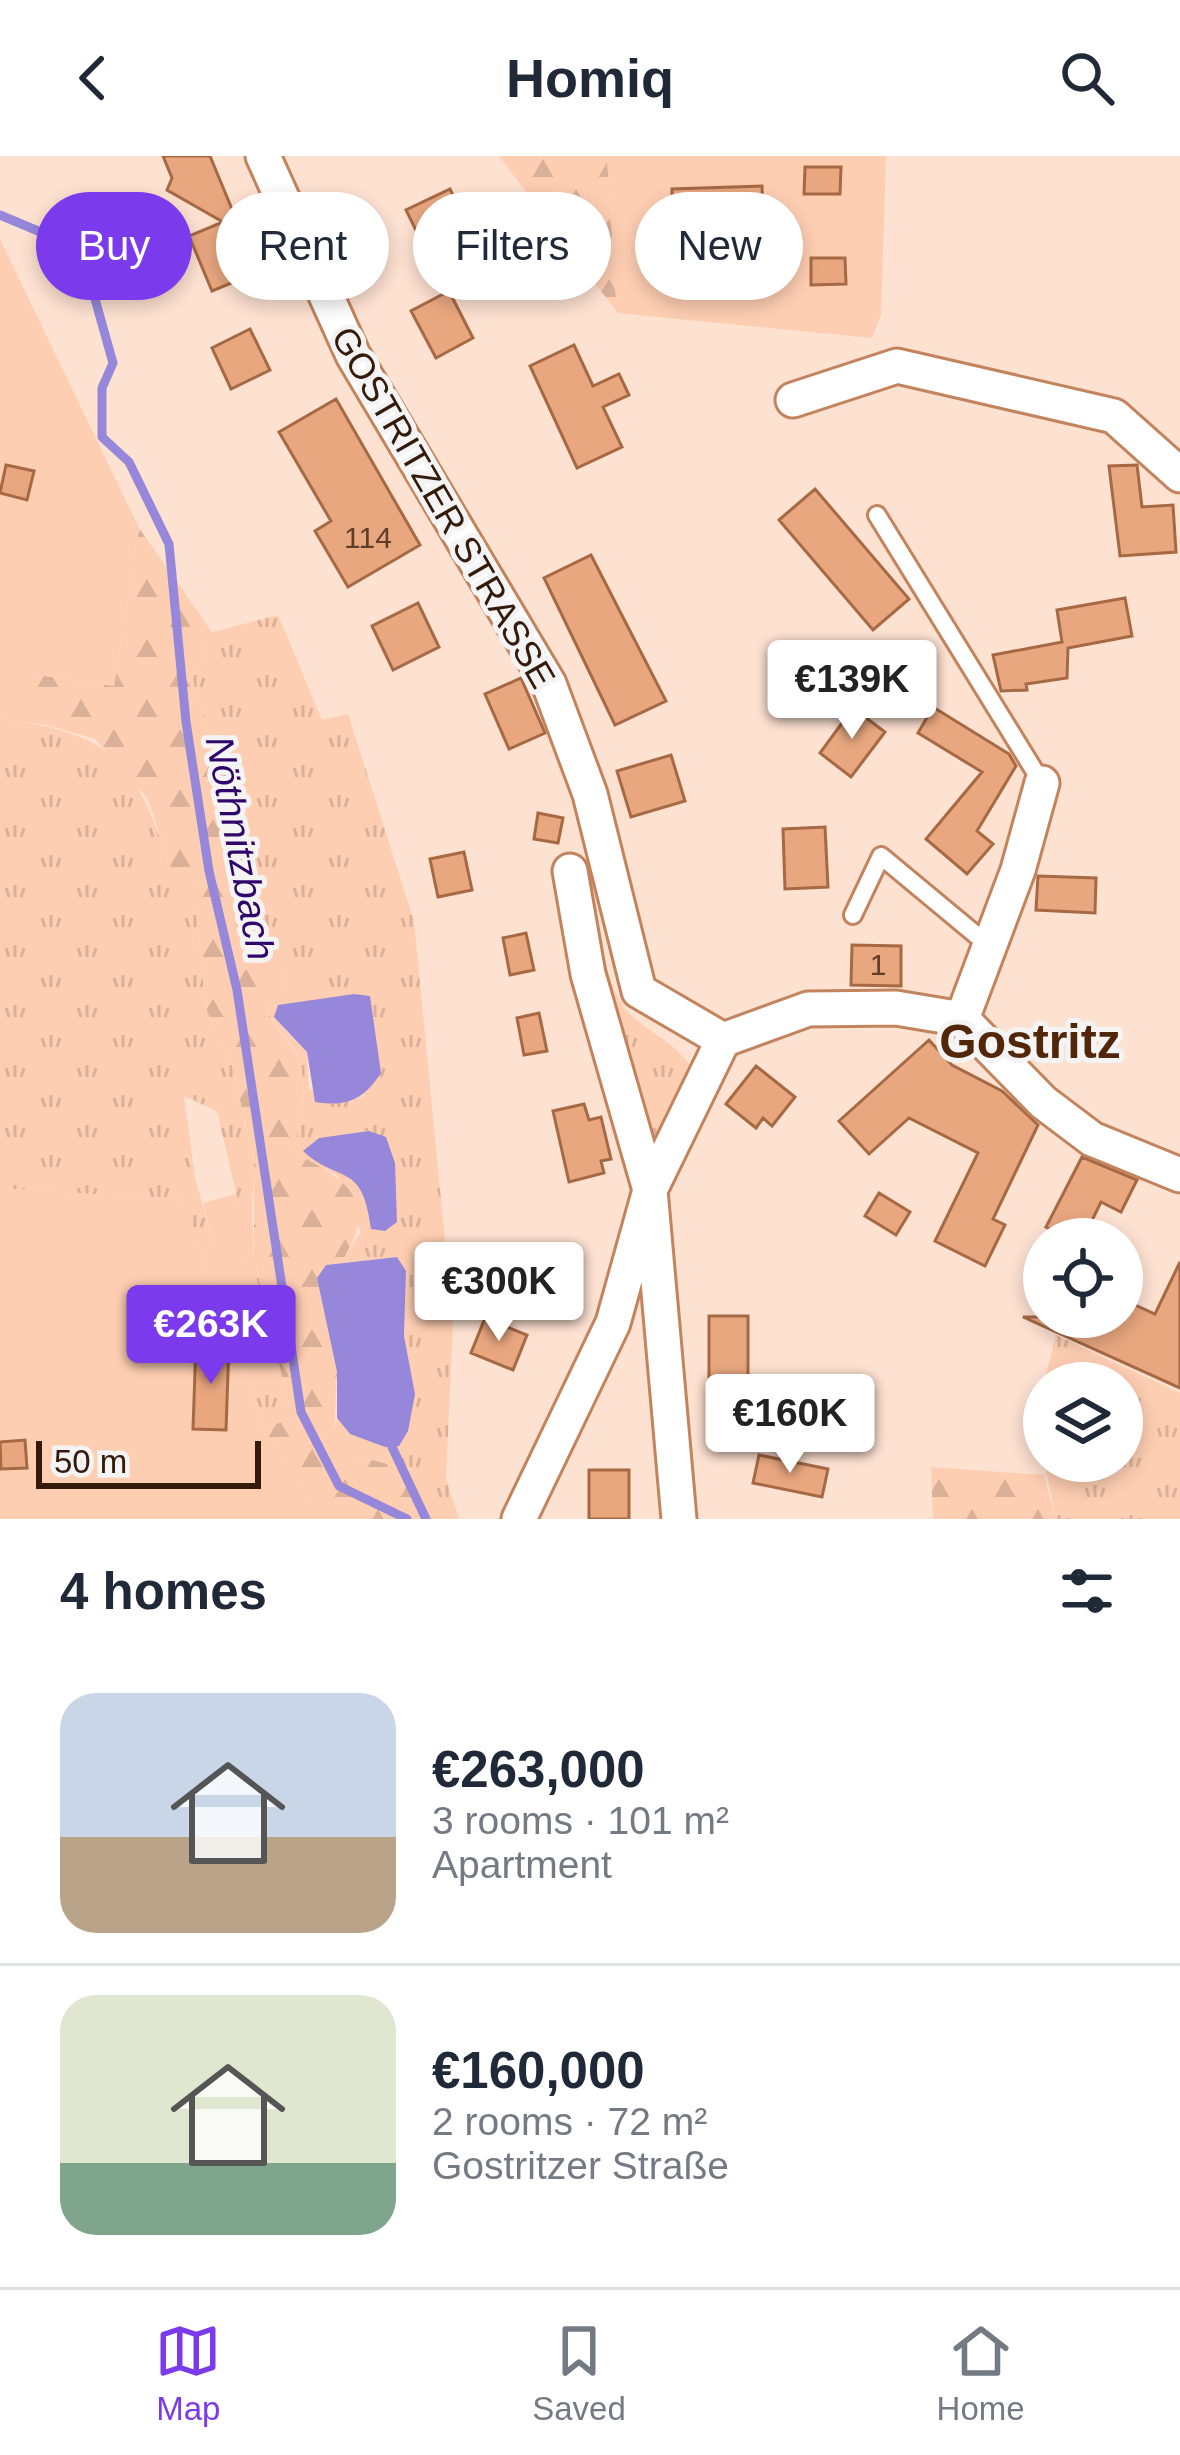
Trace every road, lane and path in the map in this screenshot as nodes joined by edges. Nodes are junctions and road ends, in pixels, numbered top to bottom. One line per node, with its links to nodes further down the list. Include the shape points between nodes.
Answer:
1 (263, 156): 10 (street, GOSTRITZER STRASSE, via 353,355 549,683 590,794 639,992)
2 (793, 400): 3 (street, via 897,366 1114,416)
3 (1180, 475)
4 (877, 515): 5 (lane)
5 (1042, 783): 8 (street)
6 (570, 871): 12 (street, via 588,974)
7 (853, 915): 8 (lane, via 881,856)
8 (987, 944): 9 (street)
9 (962, 1019): 10 (street, via 896,1008 808,1009); 11 (street, via 1043,1102 1092,1139)
10 (723, 1040): 12 (street)
11 (1180, 1175)
12 (650, 1190): 13 (street, via 613,1323); 14 (street)
13 (519, 1519)
14 (679, 1519)

